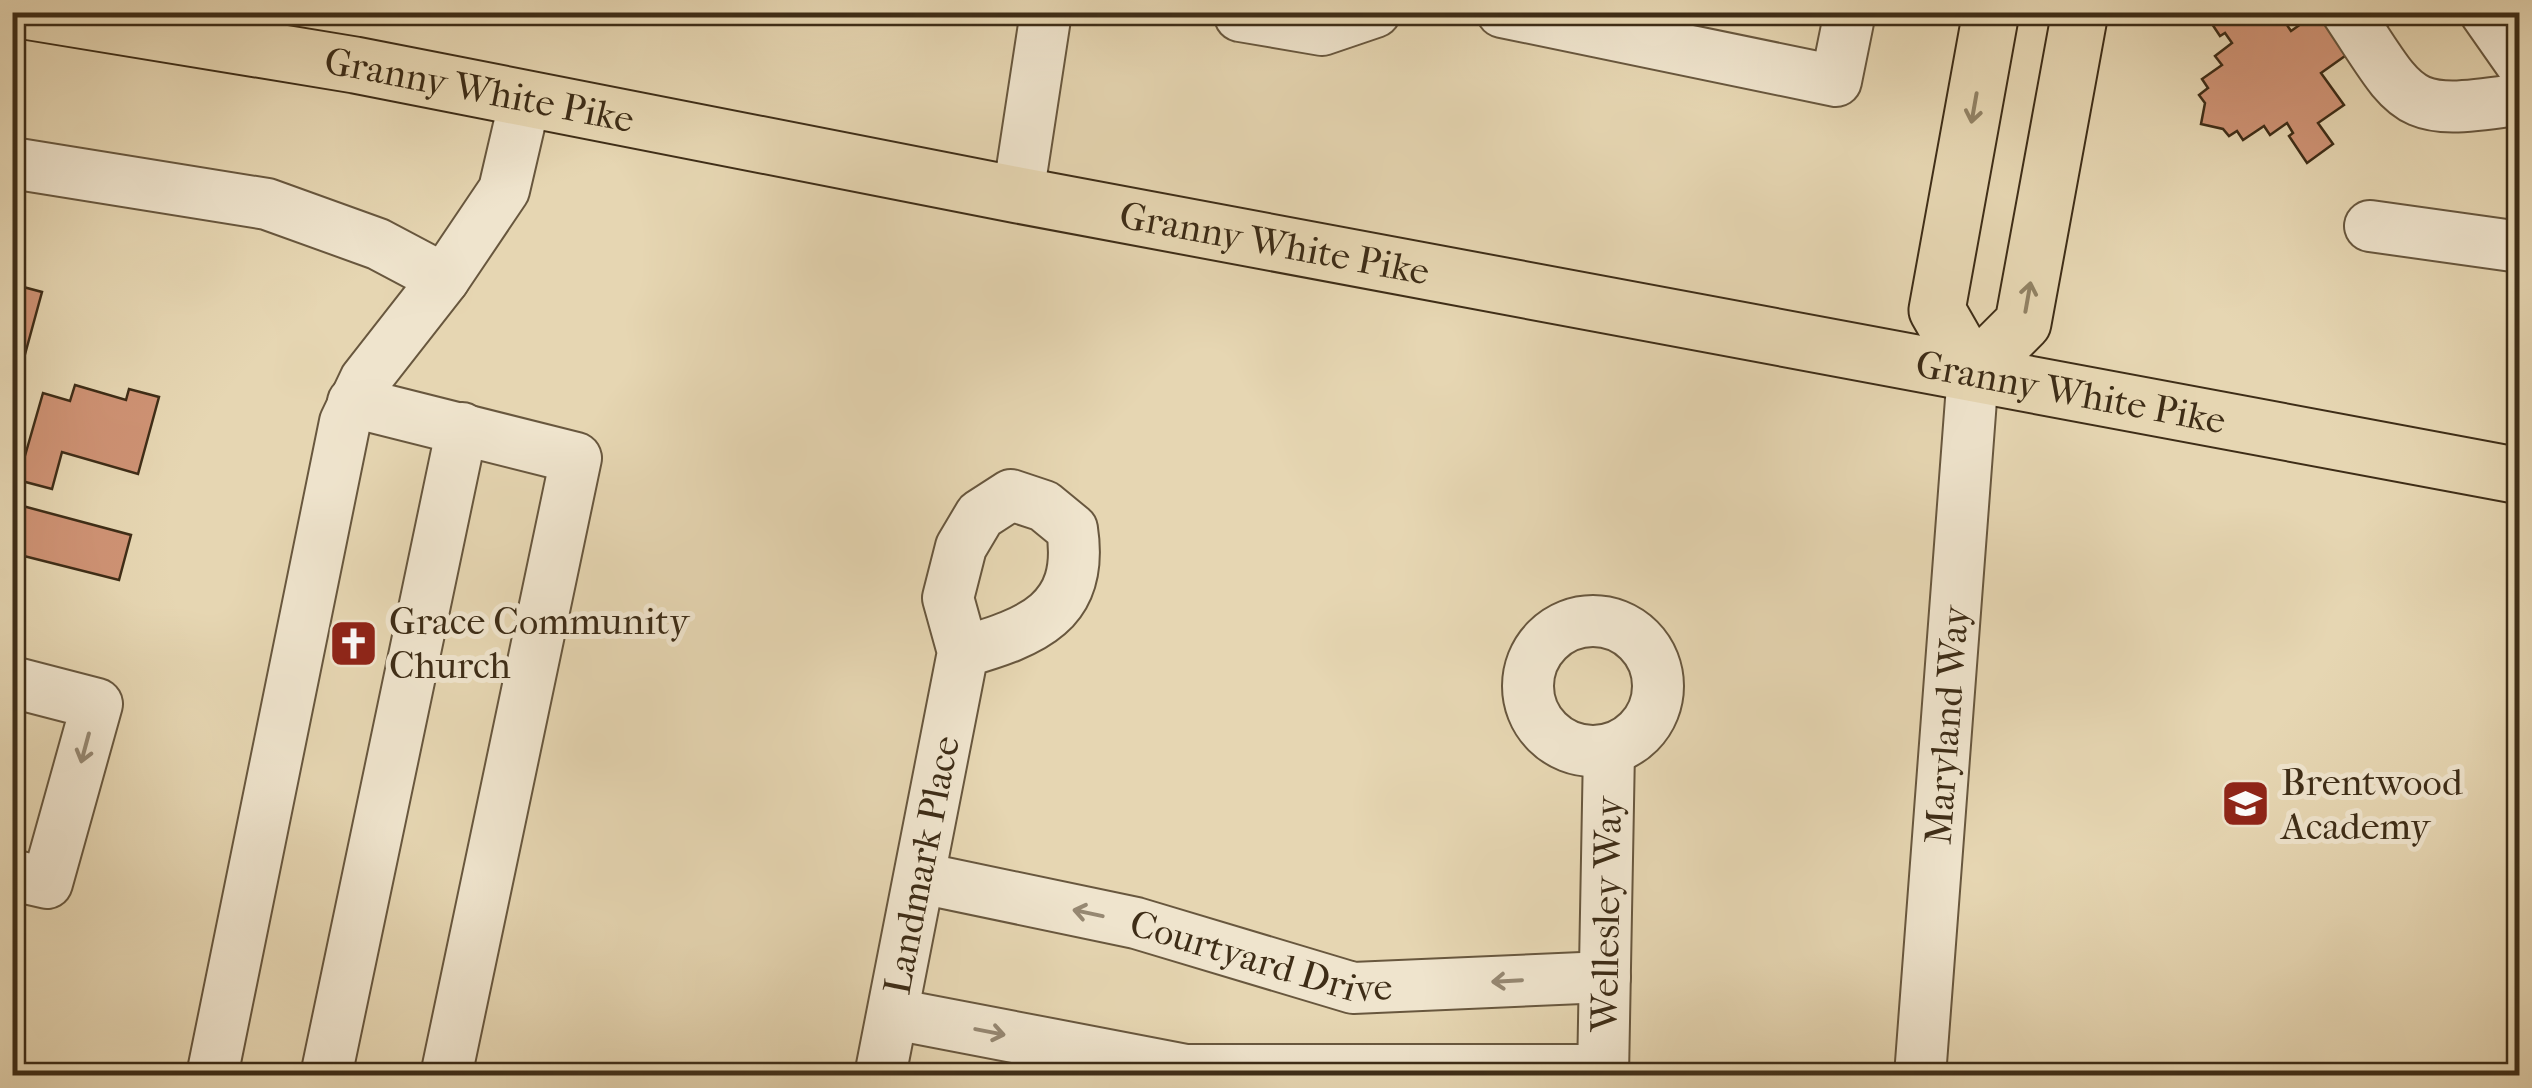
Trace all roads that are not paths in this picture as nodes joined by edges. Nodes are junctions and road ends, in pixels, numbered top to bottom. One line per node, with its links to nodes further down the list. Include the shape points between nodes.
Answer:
1 (31, 12): 12 (main road, Granny White Pike)
2 (1046, 12): 17 (street)
3 (1374, 12): 10 (street, via 1322,30)
4 (1502, 12): 11 (street)
5 (1850, 12): 11 (street, via 1836,81)
6 (1991, 12): 21 (main road, one-way to 21, via 1938,310)
7 (2080, 12): 21 (main road, one-way to 7, via 2023,323)
8 (2347, 12): 14 (street, via 2411,99 2460,109)
9 (2485, 12): 13 (street)
10 (1234, 14)
11 (1636, 26)
12 (250, 30): 15 (main road, Granny White Pike, via 355,65)
13 (2520, 62)
14 (2520, 99)
15 (525, 100): 17 (main road, Granny White Pike); 20 (street, via 504,190)
16 (12, 163): 20 (street, via 267,204 378,244)
17 (1018, 195): 21 (main road, Granny White Pike)
18 (2370, 226): 19 (street)
19 (2520, 247)
20 (444, 279): 22 (street)
21 (1973, 374): 24 (main road, Granny White Pike); 37 (street, Maryland Way)
22 (353, 402): 23 (street); 33 (street)
23 (462, 428): 34 (street); 35 (street, via 576,458)
24 (2520, 476)
25 (963, 652): 29 (street, Landmark Place)
26 (12, 682): 28 (street, one-way to 28, via 97,704 48,883)
27 (1609, 750): 30 (street, Wellesley Way)
28 (12, 875)
29 (921, 878): 30 (street, Courtyard Drive, one-way to 29, via 1353,988 1136,922); 31 (street, Landmark Place)
30 (1604, 977): 32 (street, Wellesley Way)
31 (894, 1014): 32 (street, one-way to 32, via 1186,1070); 36 (street, Landmark Place)
32 (1603, 1073)
33 (212, 1076)
34 (326, 1076)
35 (446, 1076)
36 (880, 1076)
37 (1920, 1076)

